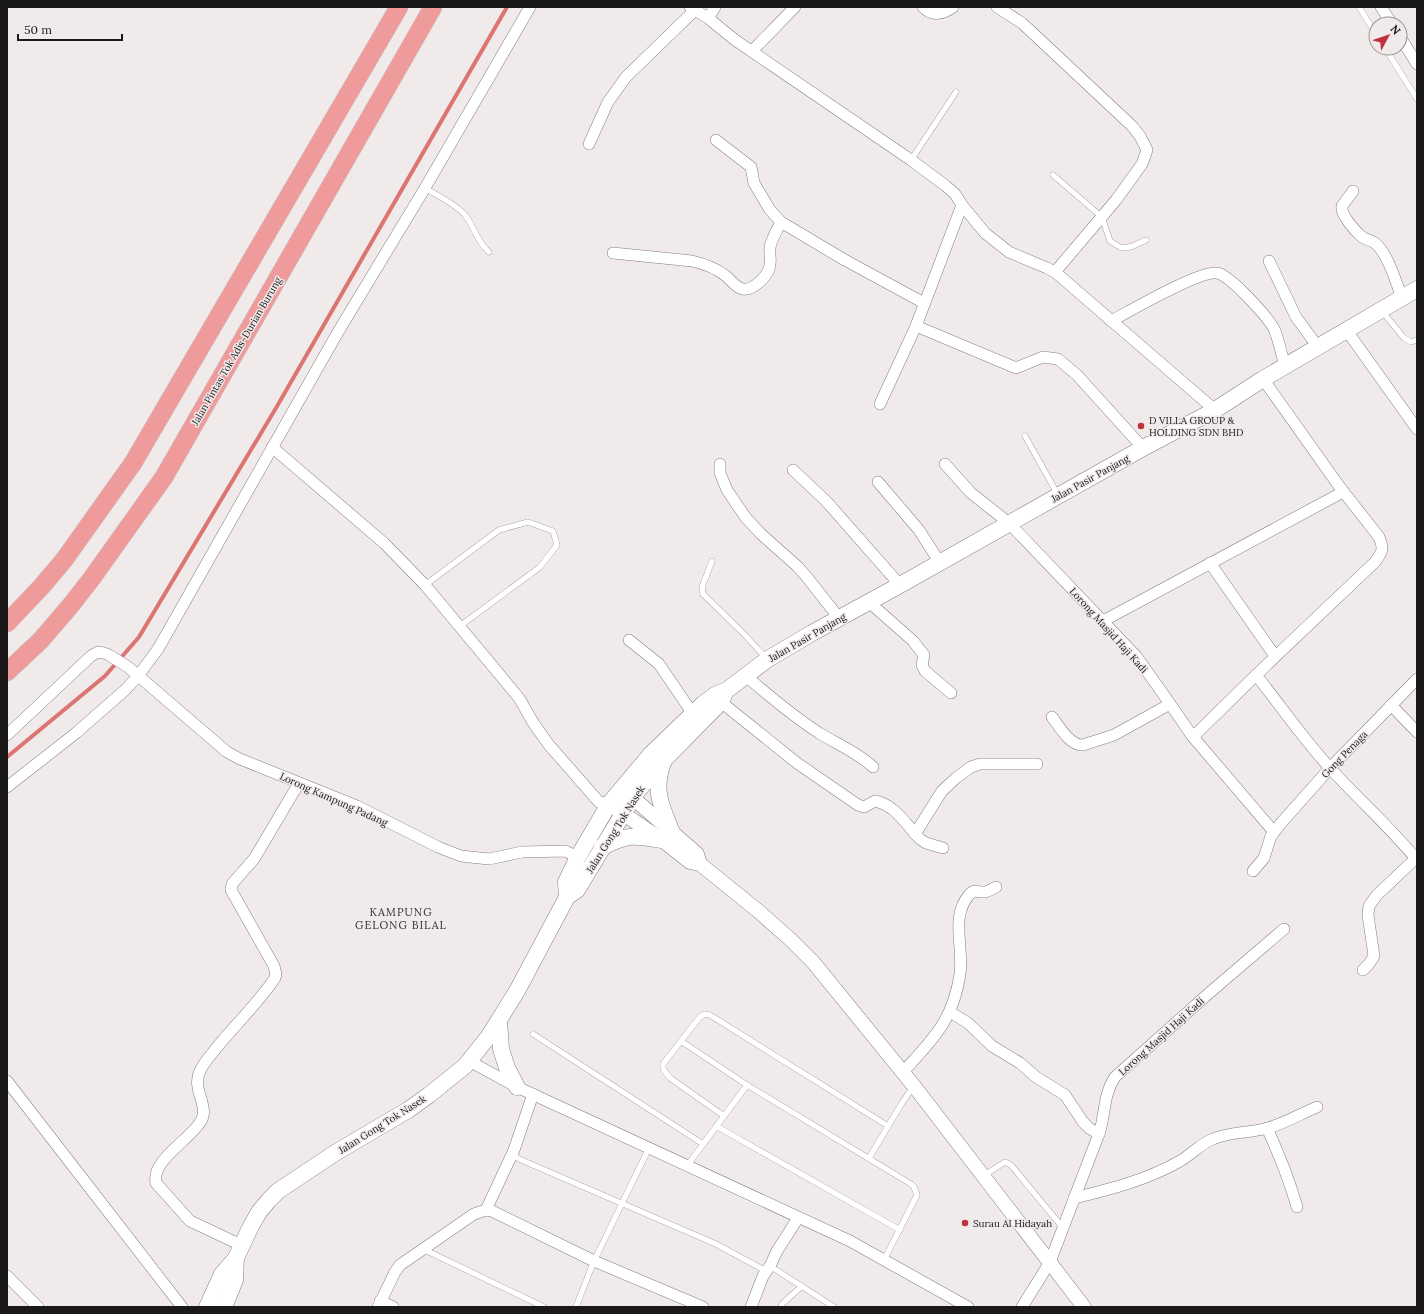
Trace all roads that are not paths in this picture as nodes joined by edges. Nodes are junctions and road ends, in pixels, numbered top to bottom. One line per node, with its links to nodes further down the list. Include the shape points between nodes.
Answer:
1 (399, 7): 67 (main road, via 133,463 64,560)
2 (433, 7): 72 (main road, Jalan Pintas Tok Adis-Durian Burung, via 164,477 71,605 41,640)
3 (530, 7): 25 (street)
4 (715, 7): 13 (street)
5 (795, 7): 16 (street)
6 (924, 7): 7 (street, via 929,12 938,14)
7 (953, 7)
8 (997, 7): 28 (street, via 1022,23 1132,126 1145,144 1147,150 1142,164)
9 (1359, 7): 14 (lane)
10 (1381, 7): 12 (street)
11 (693, 9): 13 (street); 22 (street, via 626,77 608,102)
12 (1387, 16)
13 (708, 18): 16 (street)
14 (1368, 21)
15 (1408, 50): 18 (street)
16 (752, 51): 23 (street)
17 (1390, 56): 20 (lane)
18 (1417, 64)
19 (956, 92): 23 (lane)
20 (1417, 99)
21 (716, 140): 29 (street, via 752,168 754,183 770,210)
22 (589, 144)
23 (911, 160): 27 (street, via 946,186)
24 (1053, 175): 28 (lane)
25 (425, 188): 31 (lane, via 459,209); 50 (street)
26 (1353, 191): 36 (street, via 1342,206 1343,214 1361,236 1374,243 1382,252)
27 (962, 205): 34 (street, via 985,233 1009,252); 37 (street)
28 (1102, 217): 30 (lane, via 1110,241 1120,247 1126,248); 34 (street)
29 (781, 222): 32 (street, via 772,240 769,270 752,288 736,286 714,268 692,261); 37 (street)
30 (1146, 240)
31 (489, 252)
32 (613, 252)
33 (1269, 261): 43 (street, via 1296,317)
34 (1055, 272): 39 (street)
35 (1417, 289): 36 (main road, Jalan Pasir Panjang)
36 (1402, 298): 38 (main road, Jalan Pasir Panjang)
37 (924, 303): 40 (street)
38 (1382, 311): 41 (main road, Jalan Pasir Panjang); 42 (lane, via 1404,338 1411,342)
39 (1112, 321): 44 (street, via 1183,284 1207,274 1217,273 1235,285 1271,324); 47 (street)
40 (916, 326): 46 (street); 51 (street, via 1016,368 1043,358 1058,359 1077,375)
41 (1347, 331): 43 (main road, Jalan Pasir Panjang); 48 (street)
42 (1417, 340)
43 (1318, 347): 44 (main road, Jalan Pasir Panjang)
44 (1285, 366): 45 (main road, Jalan Pasir Panjang)
45 (1263, 379): 47 (main road, Jalan Pasir Panjang); 56 (street)
46 (880, 404)
47 (1215, 410): 51 (main road, Jalan Pasir Panjang)
48 (1417, 429)
49 (1025, 436): 57 (lane)
50 (272, 447): 62 (street, via 384,543); 74 (street, via 158,649)
51 (1143, 448): 57 (main road, Jalan Pasir Panjang)
52 (720, 464): 65 (street, via 720,473 727,490 746,518 797,566)
53 (945, 464): 58 (street, Lorong Masjid Haji Kadi, via 970,493)
54 (793, 470): 63 (street, via 826,501)
55 (878, 482): 60 (street, via 919,530)
56 (1343, 492): 61 (street); 70 (street, via 1379,537 1382,550 1375,562)
57 (1058, 496): 58 (main road, Jalan Pasir Panjang)
58 (1009, 523): 60 (main road, Jalan Pasir Panjang); 66 (street, Lorong Masjid Haji Kadi)
59 (712, 561): 71 (lane, via 702,587 703,594 743,633)
60 (940, 563): 63 (main road, Jalan Pasir Panjang)
61 (1210, 563): 66 (street); 70 (street)
62 (425, 585): 68 (street); 68 (lane, via 499,530 528,522 552,531 557,545 540,567)
63 (900, 585): 64 (main road, Jalan Pasir Panjang)
64 (869, 602): 65 (main road, Jalan Pasir Panjang); 77 (street, via 913,641 924,655 922,664 925,671)
65 (839, 618): 71 (main road, Jalan Pasir Panjang)
66 (1103, 621): 79 (street, Lorong Masjid Haji Kadi, via 1136,656)
67 (7, 623)
68 (460, 626): 93 (street, via 519,698 549,745 599,802)
69 (629, 640): 81 (street, via 659,664)
70 (1275, 656): 73 (street)
71 (764, 662): 75 (main road, Jalan Gong Tok Nasek)
72 (7, 672)
73 (1256, 675): 85 (street); 89 (street)
74 (138, 676): 84 (street, Lorong Kampung Padang, via 109,655 98,652); 90 (street, Lorong Kampung Padang, via 227,752); 91 (street, via 76,733)
75 (746, 676): 78 (main road, Jalan Gong Tok Nasek); 88 (street, via 820,734)
76 (1417, 679): 80 (street, Gong Penaga)
77 (951, 693)
78 (724, 696): 81 (main road, Jalan Gong Tok Nasek, via 715,695); 86 (main road, Jalan Gong Tok Nasek); 96 (street, via 797,763 862,806 875,801 887,806 895,811)
79 (1170, 704): 82 (street, via 1114,735 1079,746 1068,738); 85 (street, Lorong Masjid Haji Kadi)
80 (1391, 705): 83 (street); 89 (street, Gong Penaga)
81 (693, 714): 92 (main road, Jalan Gong Tok Nasek, via 650,754)
82 (1052, 717)
83 (1417, 732)
84 (7, 735)
85 (1193, 737): 95 (street, Lorong Masjid Haji Kadi)
86 (664, 760): 92 (main road, Jalan Gong Tok Nasek); 97 (main road, via 658,789)
87 (1037, 764): 96 (street, via 980,764 971,767 942,791)
88 (873, 767)
89 (1330, 768): 95 (street, Gong Penaga); 101 (street)
90 (299, 782): 100 (street, Lorong Kampung Padang, via 357,806 461,856 489,859 522,852 565,852); 138 (street, via 254,859 232,884 231,890 274,966 275,978 200,1071 197,1089 203,1107 201,1120 193,1132 163,1160 155,1176 156,1183 190,1221)
91 (7, 787)
92 (628, 792): 93 (main road, Jalan Gong Tok Nasek); 94 (main road, Jalan Gong Tok Nasek); 97 (street)
93 (609, 804): 94 (street); 100 (main road, Jalan Gong Tok Nasek)
94 (623, 814): 97 (street); 98 (main road, Jalan Gong Tok Nasek)
95 (1274, 832): 102 (street, via 1266,854)
96 (915, 834): 99 (street, via 926,842)
97 (666, 835): 98 (main road, via 625,836); 112 (street, via 690,862 700,864 757,910 813,962)
98 (602, 847): 104 (main road, Jalan Gong Tok Nasek, via 577,890)
99 (943, 848)
100 (578, 858): 104 (main road, Jalan Gong Tok Nasek, via 566,882)
101 (1416, 859): 106 (street, via 1377,895 1369,906 1374,956)
102 (1253, 871)
103 (996, 887): 107 (street, via 985,892 972,891 961,907 959,920 962,959)
104 (567, 897): 108 (main road, Jalan Gong Tok Nasek)
105 (1284, 929): 123 (street, Lorong Masjid Haji Kadi, via 1115,1077 1108,1091)
106 (1363, 970)
107 (950, 1012): 112 (street, via 937,1035); 123 (street, via 968,1023 992,1046 1065,1095 1083,1122)
108 (499, 1020): 111 (main road, Jalan Gong Tok Nasek); 116 (main road, via 501,1049)
109 (533, 1034): 124 (lane)
110 (680, 1041): 114 (lane); 119 (lane, via 663,1064 665,1073); 121 (lane, via 698,1018 704,1014 710,1015)
111 (469, 1061): 116 (street); 138 (main road, Jalan Gong Tok Nasek, via 447,1082 408,1110 335,1153 278,1191 259,1212)
112 (903, 1072): 115 (street)
113 (7, 1081): 147 (street)
114 (747, 1085): 119 (lane); 127 (lane)
115 (914, 1086): 121 (lane); 129 (street)
116 (517, 1087): 117 (street)
117 (533, 1094): 125 (street); 126 (street)
118 (1317, 1107): 122 (street)
119 (724, 1116): 120 (lane)
120 (716, 1126): 124 (lane); 136 (lane)
121 (888, 1126): 127 (lane)
122 (1267, 1128): 130 (street, via 1222,1135 1152,1175 1112,1189); 132 (street, via 1292,1189)
123 (1099, 1134): 130 (street, Lorong Masjid Haji Kadi)
124 (703, 1144): 128 (lane)
125 (649, 1148): 128 (street); 131 (lane)
126 (514, 1150): 131 (lane, via 519,1159); 133 (street)
127 (869, 1158): 136 (lane, via 911,1184 916,1191 917,1195)
128 (687, 1166): 134 (street)
129 (983, 1177): 135 (lane, via 1005,1162 1011,1165); 141 (street)
130 (1074, 1198): 135 (street, Lorong Masjid Haji Kadi)
131 (622, 1203): 140 (lane); 142 (lane)
132 (1296, 1207)
133 (486, 1210): 137 (street, via 474,1214); 140 (street)
134 (798, 1218): 139 (street, via 850,1241); 142 (street)
135 (1062, 1228): 141 (street, Lorong Masjid Haji Kadi)
136 (900, 1230): 139 (lane)
137 (422, 1248): 145 (street, via 400,1265); 151 (lane)
138 (239, 1252): 148 (main road, Jalan Gong Tok Nasek, via 222,1274); 149 (main road, Jalan Gong Tok Nasek, via 235,1280)
139 (884, 1260): 157 (street)
140 (594, 1261): 152 (lane); 153 (street)
141 (1050, 1262): 158 (street, Lorong Masjid Haji Kadi); 159 (street)
142 (768, 1268): 144 (lane); 154 (street)
143 (8, 1281): 146 (street)
144 (802, 1286): 155 (lane); 156 (lane)
145 (379, 1304): 150 (street)
146 (38, 1307)
147 (182, 1307)
148 (207, 1307)
149 (224, 1307)
150 (393, 1307)
151 (544, 1307)
152 (576, 1307)
153 (703, 1307)
154 (751, 1307)
155 (781, 1307)
156 (834, 1307)
157 (968, 1307)
158 (1022, 1307)
159 (1084, 1307)

